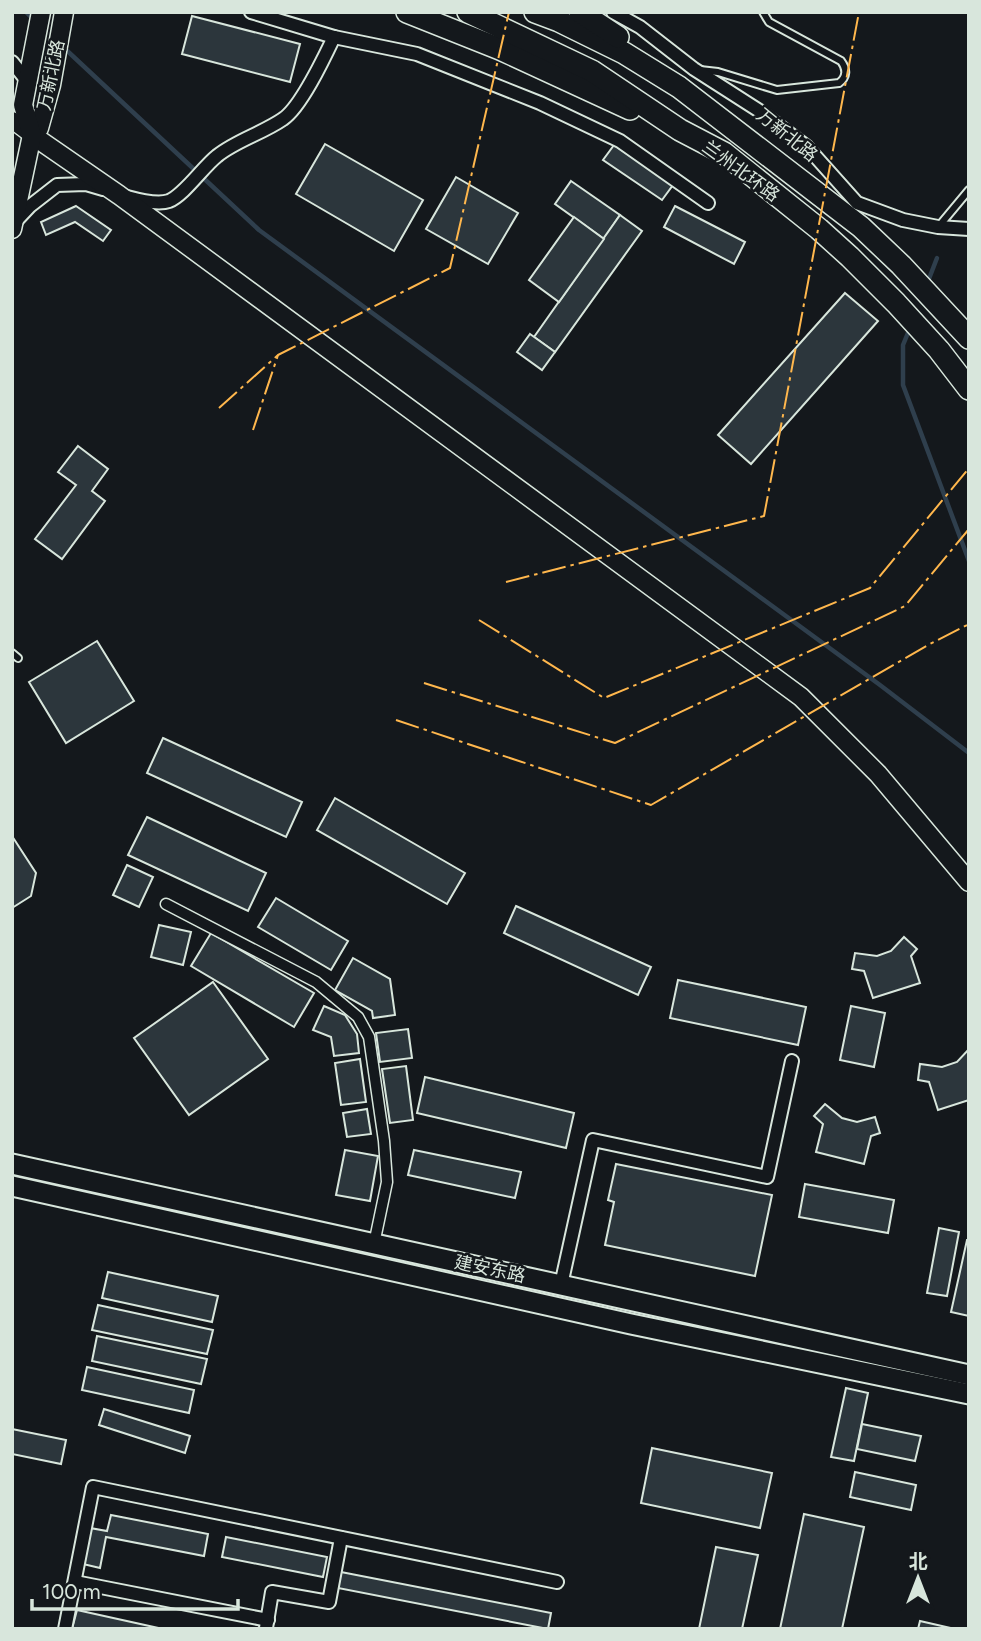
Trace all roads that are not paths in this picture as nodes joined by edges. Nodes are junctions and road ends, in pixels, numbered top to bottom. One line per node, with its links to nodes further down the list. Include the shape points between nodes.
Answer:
1 (41, 12): 13 (main road, 万新北路)
2 (250, 12): 10 (street)
3 (407, 12): 16 (highway)
4 (467, 12): 16 (highway, 兰州北环路, via 592,71)
5 (535, 12): 14 (highway, 兰州北环路, via 624,53)
6 (580, 12): 14 (highway, via 634,47)
7 (613, 12): 12 (street, 万新北路)
8 (763, 12): 12 (lane, via 769,22 841,61 846,68 842,81 776,90)
9 (64, 13): 17 (main road, 万新北路, via 51,85 39,128)
10 (334, 37): 19 (street, 万新北路, via 285,118 218,155 169,201 146,202); 20 (street, via 417,54 540,103 620,141)
11 (12, 62): 13 (street)
12 (694, 69): 22 (street, 万新北路, via 807,147 857,203)
13 (29, 74): 17 (main road, 万新北路, via 23,105)
14 (679, 87): 24 (highway, 兰州北环路, via 846,215 901,265)
15 (12, 120): 17 (street)
16 (680, 130): 25 (highway, 兰州北环路, via 724,153 819,229 896,303)
17 (32, 135): 19 (main road); 21 (main road, 万新北路)
18 (969, 190): 22 (lane)
19 (118, 195): 21 (street, 万新北路, via 86,184 57,185 30,205); 26 (main road, via 801,697 878,774)
20 (708, 204)
21 (13, 226)
22 (938, 227): 23 (street, 万新北路)
23 (969, 229)
24 (969, 338)
25 (969, 389)
26 (969, 882)
27 (166, 904): 31 (street, via 316,982 358,1017 369,1037 387,1182)
28 (792, 1061): 32 (street, via 767,1177 593,1140)
29 (12, 1164): 31 (main road, 建安东路)
30 (12, 1186): 34 (main road, 建安东路)
31 (374, 1244): 32 (main road, 建安东路)
32 (561, 1285): 33 (main road, 建安东路)
33 (969, 1374)
34 (969, 1394)
35 (341, 1538): 36 (street, via 93,1487); 37 (street); 38 (street, via 329,1602 272,1592)
36 (75, 1582): 38 (street); 39 (street)
37 (557, 1582)
38 (267, 1625)
39 (65, 1629)

